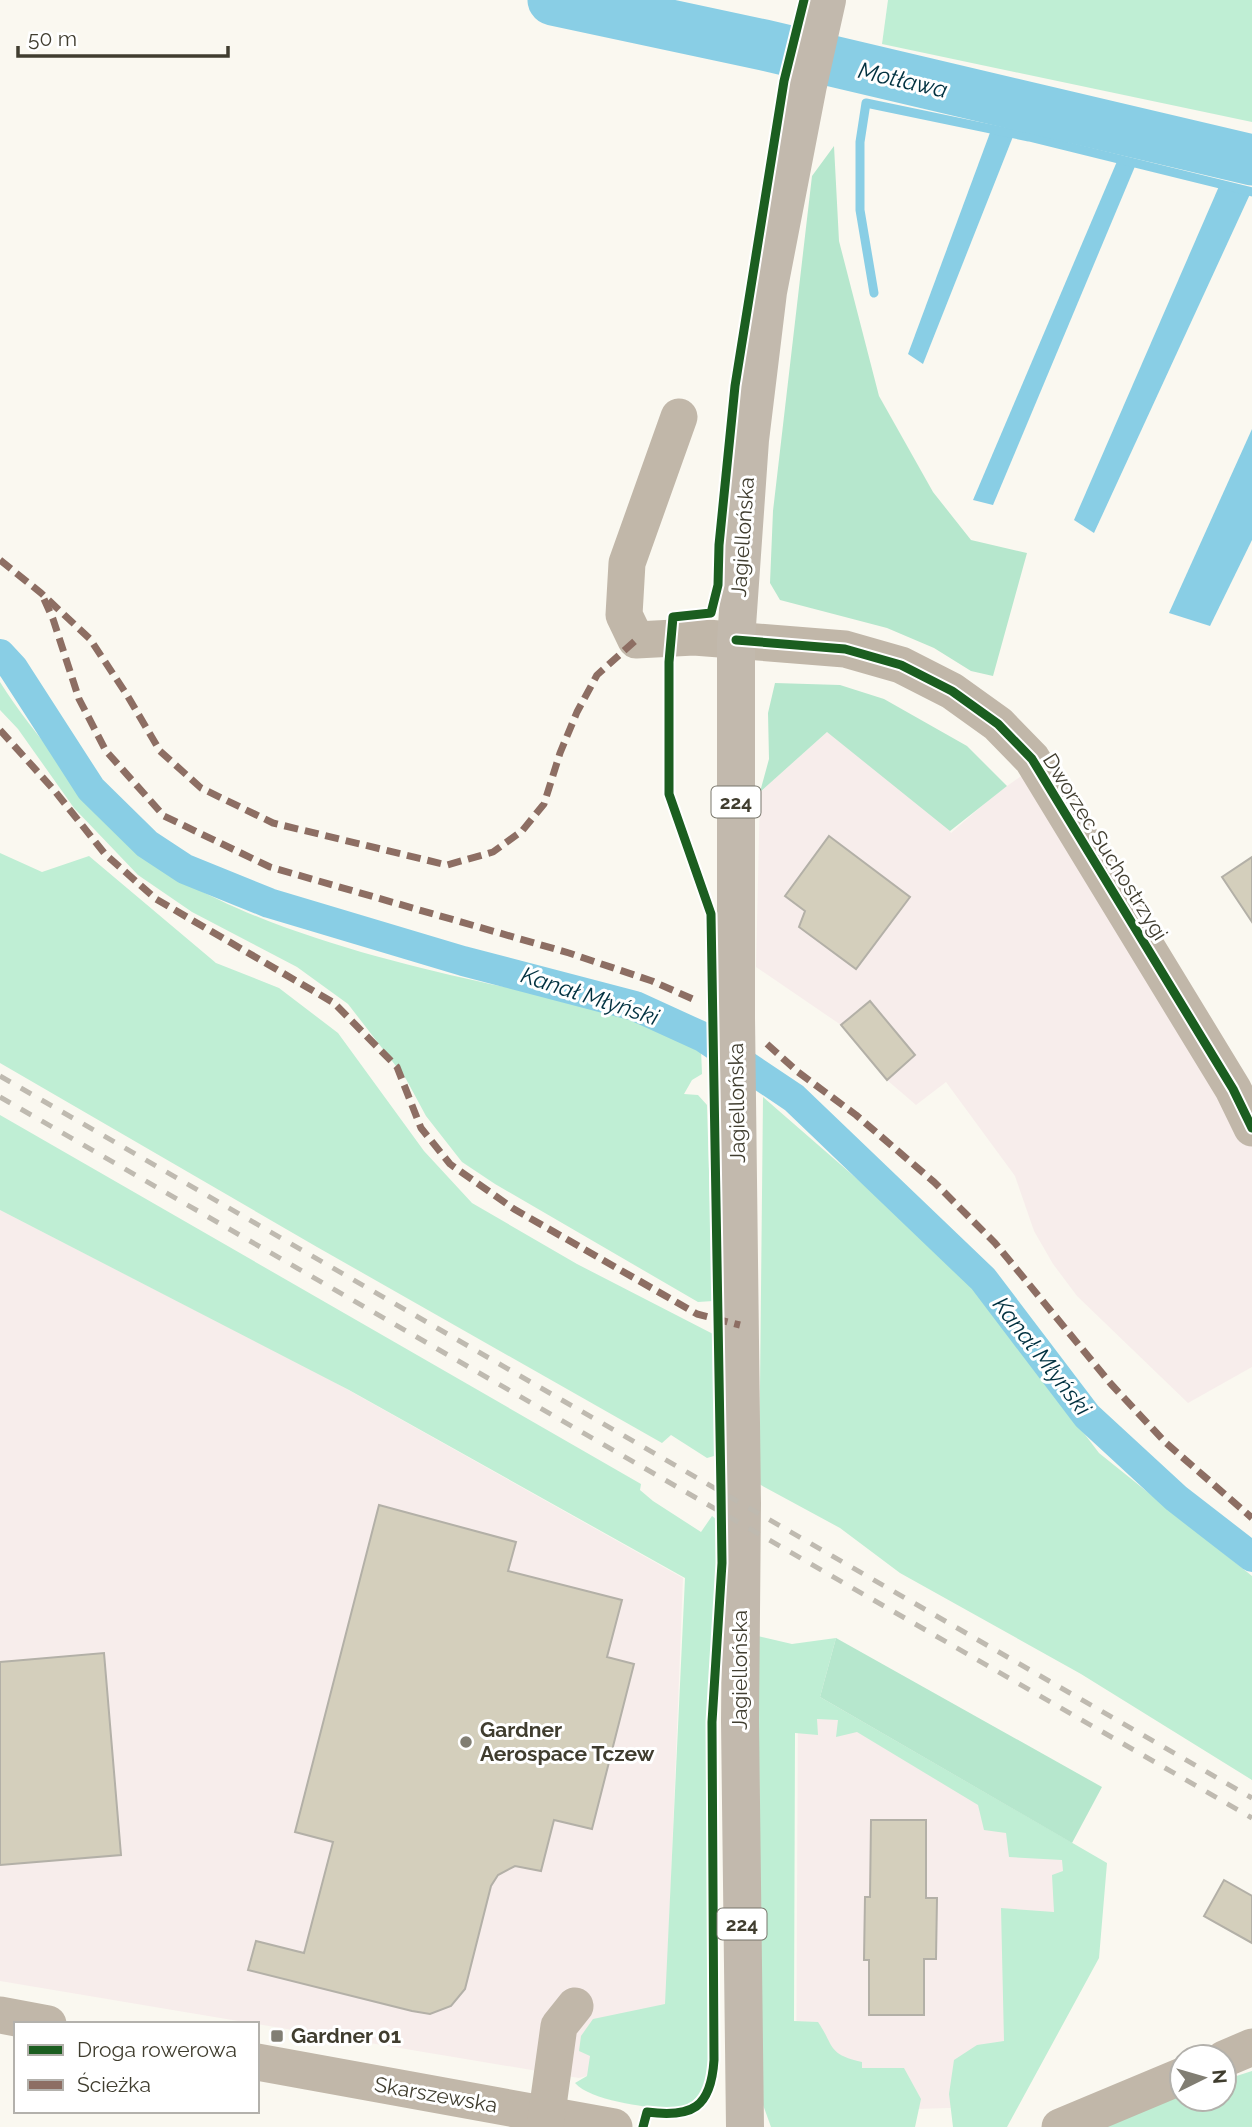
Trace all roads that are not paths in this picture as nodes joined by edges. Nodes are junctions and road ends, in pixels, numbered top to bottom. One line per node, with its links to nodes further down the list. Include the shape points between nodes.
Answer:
1 (823, 16): 3 (main road, Jagiellońska / 224, via 768,292 750,440)
2 (679, 417): 3 (street, Dworzec Suchostrzygi, via 627,564 624,615 636,640)
3 (736, 640): 4 (street, Dworzec Suchostrzygi, via 845,649 901,665 951,691 998,724 1032,759 1233,1089); 12 (main road, Jagiellońska / 224)
4 (1252, 1128)
5 (575, 2006): 10 (street, via 559,2025)
6 (0, 2015): 7 (street)
7 (37, 2022)
8 (259, 2063): 10 (street, Skarszewska)
9 (1168, 2082): 13 (street)
10 (545, 2121): 11 (street, Skarszewska)
11 (614, 2127)
12 (745, 2127)
13 (1060, 2127)

